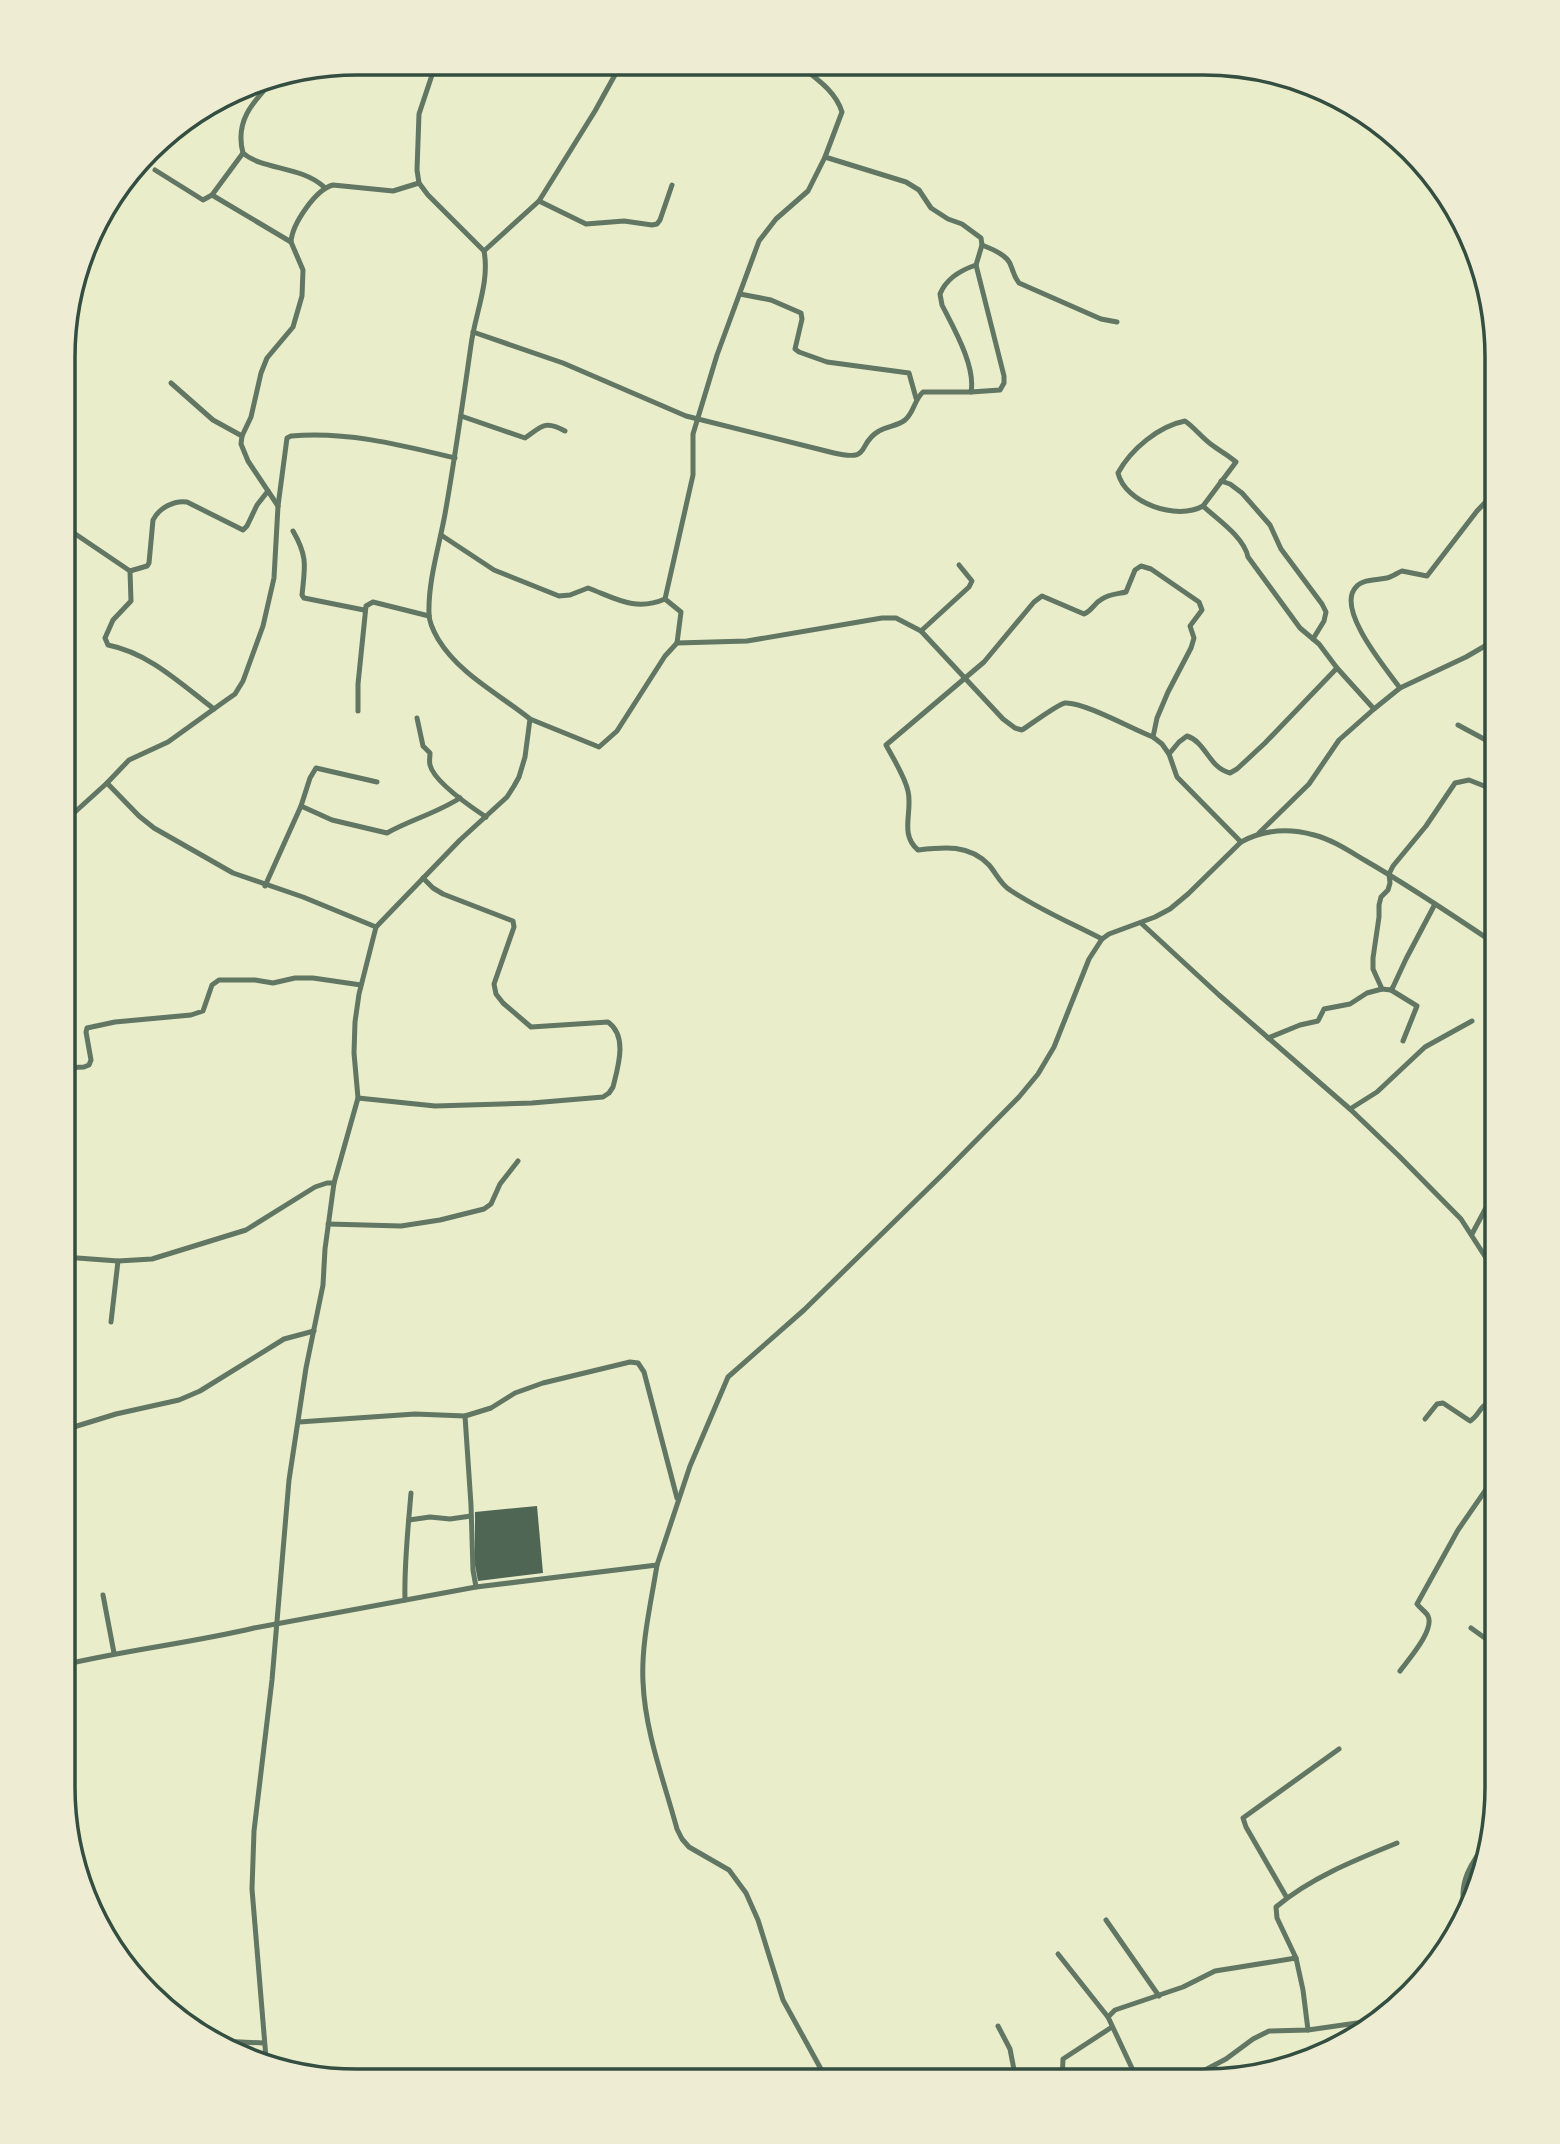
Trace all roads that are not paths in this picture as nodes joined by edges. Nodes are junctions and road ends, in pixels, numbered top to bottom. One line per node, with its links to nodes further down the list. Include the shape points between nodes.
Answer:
1 (432, 75): 8 (street, via 419,114)
2 (615, 75): 12 (street)
3 (812, 75): 6 (street, via 830,90 842,112)
4 (265, 91): 5 (street, via 244,117)
5 (243, 153): 10 (street, via 315,179); 11 (street)
6 (825, 157): 14 (street, via 906,182 919,190 931,208 975,232); 17 (street, via 808,191 759,241)
7 (155, 170): 11 (street, via 203,200)
8 (419, 183): 10 (street, via 393,191); 15 (street)
9 (672, 186): 12 (street, via 660,220 652,225 624,221 586,224)
10 (324, 187): 13 (street, via 294,229)
11 (212, 195): 13 (street)
12 (539, 201): 15 (street)
13 (291, 242): 26 (street, via 304,279 297,315 293,327 267,358)
14 (982, 245): 16 (street); 18 (street, via 1009,261 1018,283)
15 (484, 251): 19 (street, via 485,280)
16 (976, 265): 21 (street, via 947,282 940,294 969,366); 21 (street, via 1004,383 1000,390)
17 (740, 294): 22 (street, via 801,313 795,349 799,352 827,362 909,373); 24 (street)
18 (1117, 322)
19 (473, 332): 23 (street); 24 (street)
20 (170, 383): 26 (street, via 213,420)
21 (971, 392): 22 (street, via 923,392)
22 (916, 398): 24 (street, via 907,419 881,429 851,457)
23 (461, 416): 25 (street, via 524,438 543,425); 27 (street)
24 (697, 418): 38 (street, via 692,444 694,475)
25 (565, 431)
26 (242, 436): 29 (street, via 248,461)
27 (455, 458): 31 (street, via 353,437 291,436 286,442); 35 (street)
28 (1221, 481): 32 (street); 32 (street, via 1236,462 1185,421 1141,445 1118,472 1124,486 1160,510 1195,511); 42 (street, via 1242,493 1270,526 1281,549 1322,604 1324,621)
29 (268, 491): 31 (street); 37 (street, via 243,530 193,503 169,505 153,520 149,563)
30 (1485, 503): 47 (street, via 1427,576 1402,571 1362,583 1352,593 1352,609 1361,632)
31 (278, 506): 48 (street, via 274,578 262,626 243,681 235,694)
32 (1203, 506): 42 (street, via 1246,547 1248,557 1286,610)
33 (293, 531): 39 (street, via 305,559 304,598)
34 (75, 534): 37 (street)
35 (441, 535): 38 (street, via 494,570 559,596 588,588 638,605); 40 (street)
36 (959, 565): 41 (street, via 972,582)
37 (130, 572): 48 (street, via 131,601 113,620 106,642 146,658)
38 (665, 599): 43 (street, via 681,612)
39 (364, 610): 40 (street, via 373,602); 50 (street)
40 (429, 617): 52 (street, via 449,655)
41 (921, 631): 43 (street, via 896,618 882,618 747,641); 46 (street)
42 (1313, 639): 45 (street)
43 (677, 643): 52 (street, via 617,732 599,747)
44 (1485, 646): 47 (street)
45 (1337, 668): 49 (street); 56 (street, via 1230,773 1213,763 1194,738 1187,736)
46 (965, 678): 54 (street, via 1014,728 1023,730 1065,703); 54 (street, via 985,662 1042,596 1084,614 1107,596 1126,592 1135,570 1142,566 1199,602 1202,610 1190,626 1191,648 1167,692); 73 (street, via 887,745 908,792 911,844 918,850 949,847 977,855 1007,889)
47 (1400, 688): 49 (street)
48 (214, 709): 58 (street, via 168,742 135,756)
49 (1374, 709): 64 (street, via 1339,740 1309,784)
50 (358, 711)
51 (418, 718): 60 (street, via 430,766)
52 (530, 719): 63 (street, via 519,777)
53 (1458, 725): 55 (street)
54 (1153, 737): 56 (street)
55 (1485, 740)
56 (1169, 754): 65 (street, via 1177,777)
57 (377, 782): 61 (street, via 316,768)
58 (107, 783): 62 (street); 68 (street, via 154,828)
59 (1485, 786): 66 (street, via 1469,780 1455,783)
60 (460, 798): 61 (street, via 387,833 332,820); 63 (street)
61 (301, 806): 68 (street)
62 (75, 812)
63 (486, 817): 67 (street)
64 (1259, 833): 65 (street); 66 (street, via 1315,835)
65 (1241, 842): 70 (street, via 1170,909)
66 (1389, 874): 69 (street); 75 (street, via 1388,890 1379,905 1373,958)
67 (423, 878): 71 (street); 81 (street, via 443,894 513,921 494,984 496,994 525,1024 608,1022 615,1027 620,1040 613,1087 603,1097 533,1103 435,1107)
68 (265, 886): 71 (street)
69 (1435, 904): 72 (street); 76 (street)
70 (1141, 923): 73 (street); 78 (street)
71 (376, 927): 74 (street)
72 (1485, 937)
73 (1102, 939): 100 (street, via 1089,959 1054,1047 1032,1082 804,1310 728,1377)
74 (361, 985): 80 (street, via 313,978 273,983 219,980 212,985 201,1013 87,1028 91,1060 89,1065); 81 (street, via 355,1022)
75 (1382, 989): 76 (street); 78 (street, via 1350,1004 1324,1009 1313,1024)
76 (1391, 990): 79 (street, via 1418,1006)
77 (1472, 1021): 82 (street, via 1424,1047 1377,1092)
78 (1268, 1038): 82 (street)
79 (1404, 1041)
80 (75, 1067)
81 (358, 1098): 84 (street)
82 (1350, 1109): 87 (street)
83 (518, 1161): 86 (street, via 484,1209 401,1226)
84 (334, 1183): 86 (street); 90 (street, via 315,1188 246,1230 152,1259)
85 (1485, 1210): 87 (street)
86 (328, 1224): 92 (street)
87 (1472, 1234): 88 (street)
88 (1485, 1255)
89 (75, 1258): 90 (street)
90 (118, 1261): 91 (street)
91 (111, 1322)
92 (314, 1331): 96 (street); 97 (street, via 285,1339 179,1400)
93 (1485, 1404): 95 (street, via 1470,1421 1443,1403)
94 (465, 1416): 96 (street, via 415,1414); 100 (street, via 543,1382 638,1363); 101 (street)
95 (1425, 1419)
96 (299, 1422): 107 (street)
97 (75, 1427)
98 (1485, 1491): 112 (street, via 1417,1604 1428,1615 1427,1630)
99 (411, 1493): 102 (street)
100 (678, 1500): 103 (street)
101 (471, 1516): 102 (street); 104 (street)
102 (409, 1520): 106 (street)
103 (657, 1565): 104 (street); 130 (street, via 647,1631 644,1698 677,1829 690,1847 729,1870 746,1893 783,2000)
104 (475, 1587): 106 (street)
105 (103, 1595): 110 (street)
106 (405, 1600): 107 (street)
107 (276, 1624): 110 (street); 128 (street, via 252,1863)
108 (1471, 1628): 109 (street)
109 (1485, 1638)
110 (114, 1653): 111 (street)
111 (75, 1662)
112 (1400, 1671)
113 (1339, 1749): 116 (street, via 1243,1818)
114 (1397, 1843): 116 (street)
115 (1475, 1860): 117 (street, via 1462,1885)
116 (1287, 1898): 120 (street, via 1276,1907 1277,1918)
117 (1461, 1900)
118 (1107, 1920): 121 (street)
119 (1059, 1954): 122 (street)
120 (1296, 1958): 121 (street, via 1215,1971); 126 (street)
121 (1159, 1996): 122 (street, via 1115,2010)
122 (1108, 2017): 125 (street)
123 (1354, 2024): 126 (street)
124 (998, 2026): 131 (street)
125 (1112, 2027): 132 (street, via 1063,2059); 133 (street)
126 (1308, 2030): 134 (street, via 1269,2031)
127 (236, 2042): 128 (street)
128 (264, 2043): 129 (street)
129 (265, 2053)
130 (821, 2069)
131 (1014, 2069)
132 (1063, 2069)
133 (1132, 2069)
134 (1207, 2069)

